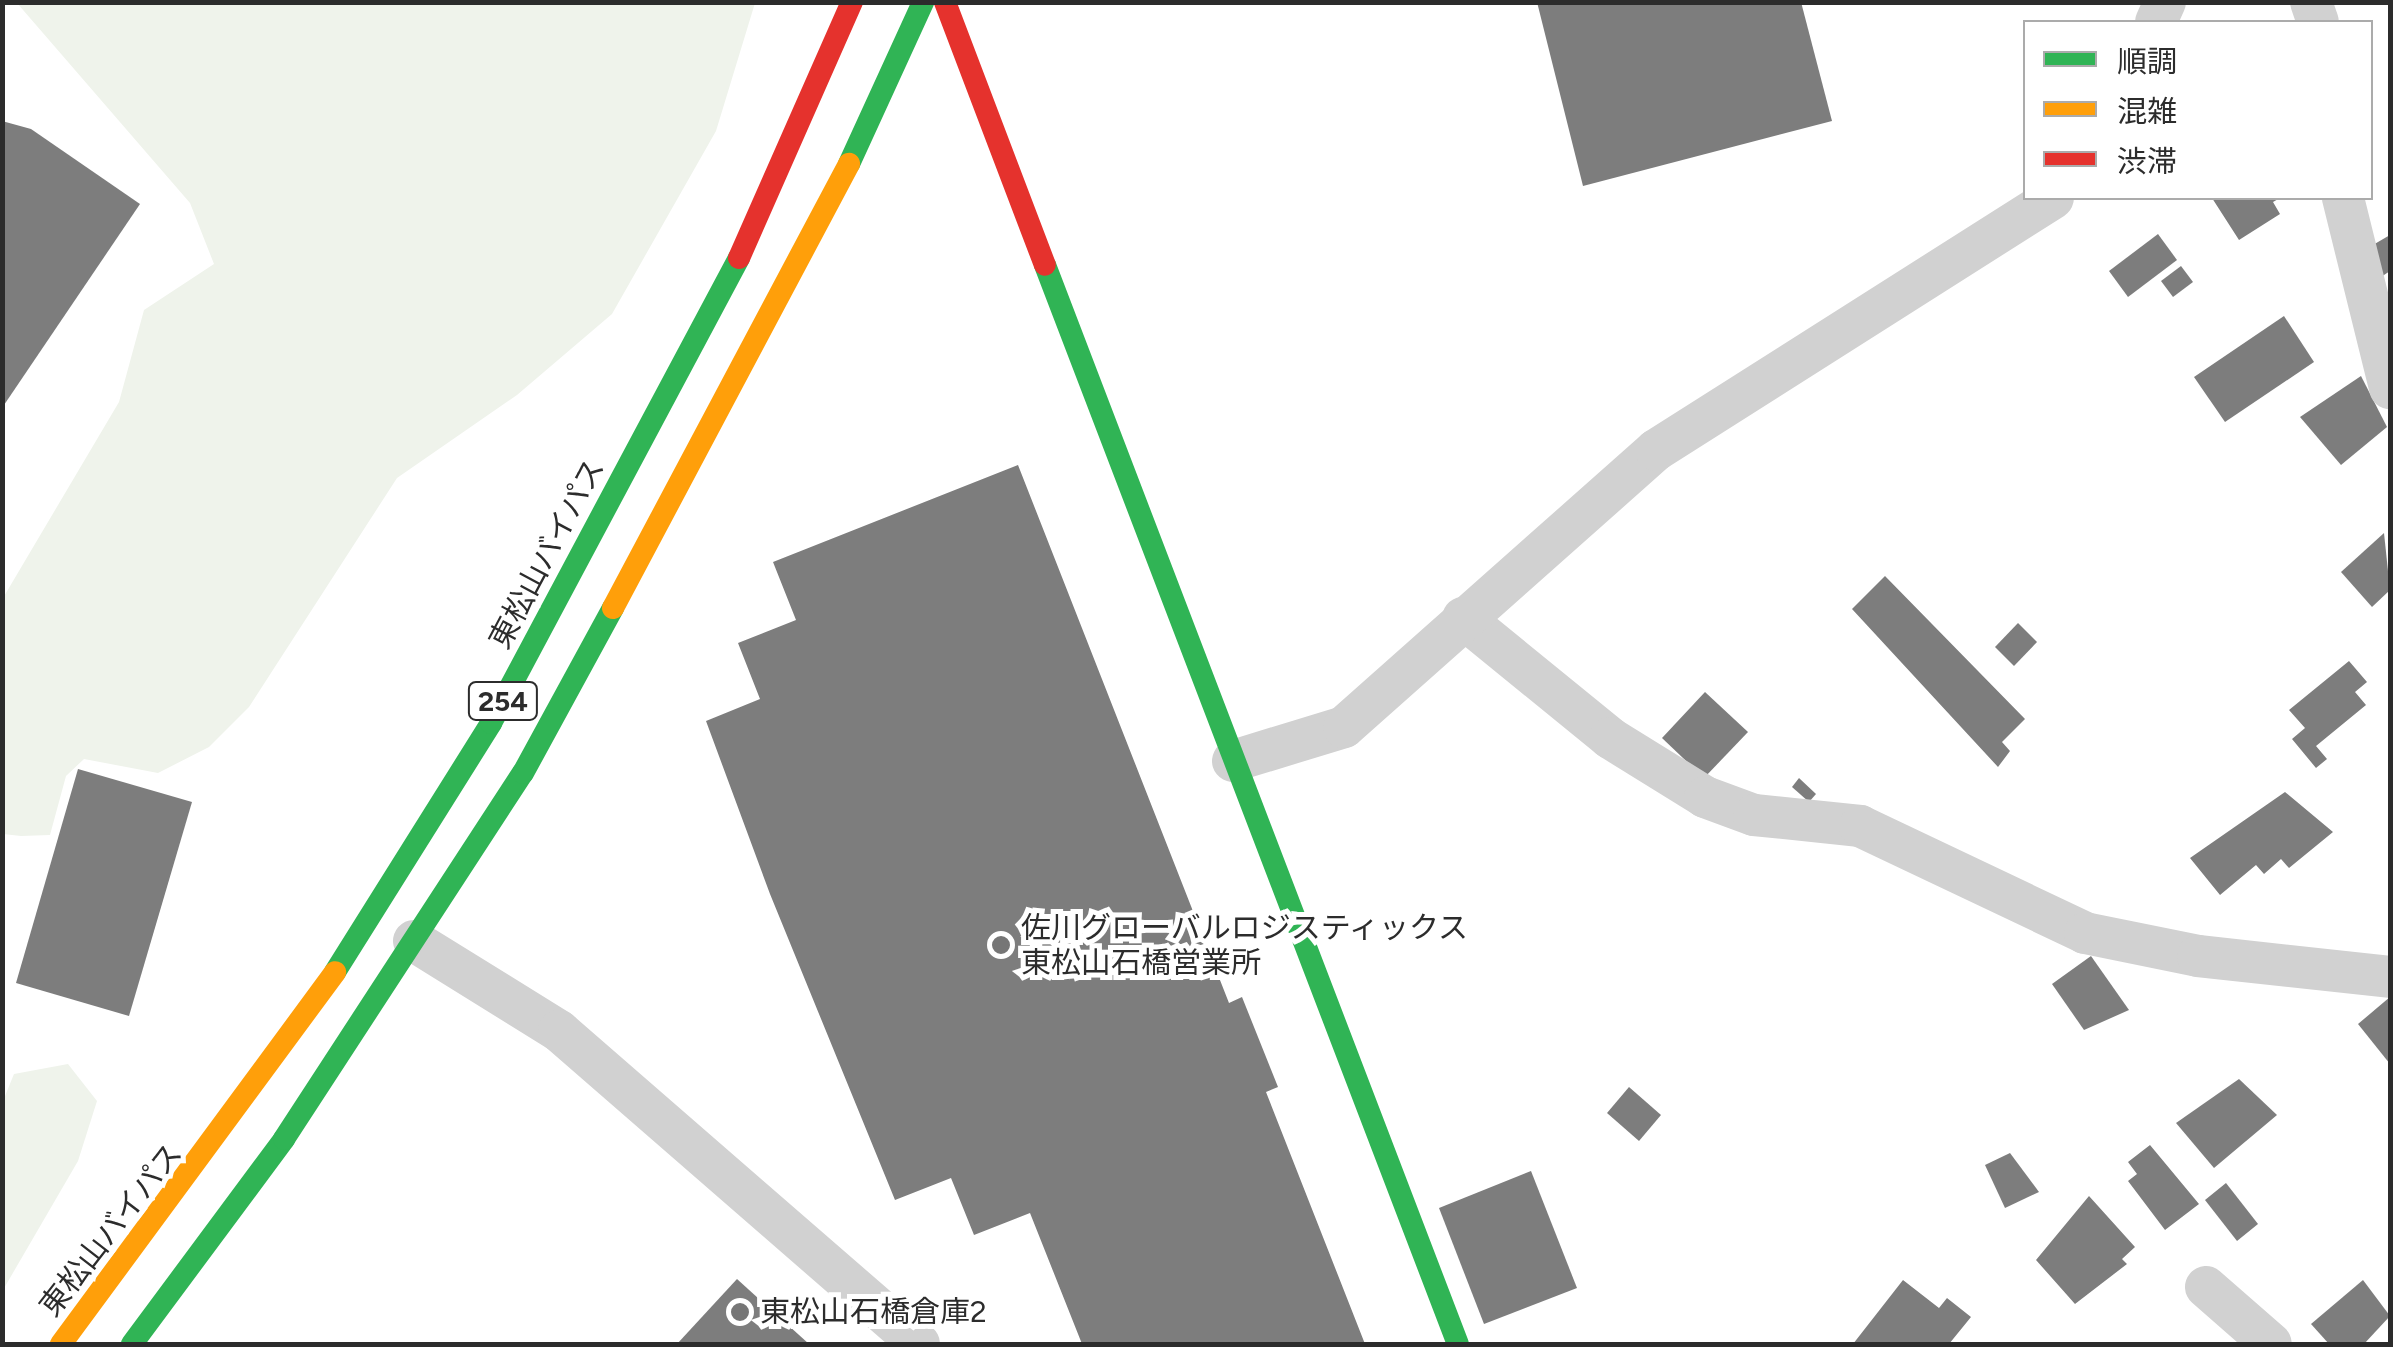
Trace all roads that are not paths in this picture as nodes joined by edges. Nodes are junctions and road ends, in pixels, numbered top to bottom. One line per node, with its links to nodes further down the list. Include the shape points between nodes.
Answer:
1 (852, 2): 12 (main road, 東松山バイパス / 254, via 741,254 490,724 247,1100)
2 (924, 2): 9 (main road, 254, via 816,236 673,506 522,773)
3 (945, 2): 8 (main road)
4 (2050, 200): 7 (street, via 1656,450)
5 (2343, 200): 6 (street)
6 (2390, 388)
7 (1463, 618): 8 (street, via 1344,728); 10 (street, via 1610,738 1705,798 1754,814 1860,826 2085,933 2198,956)
8 (1232, 761): 15 (main road)
9 (414, 940): 13 (main road, 254, via 284,1138); 14 (street, via 559,1031)
10 (2390, 977)
11 (2206, 1287): 16 (street)
12 (61, 1344)
13 (132, 1344)
14 (919, 1344)
15 (1458, 1344)
16 (2270, 1344)

